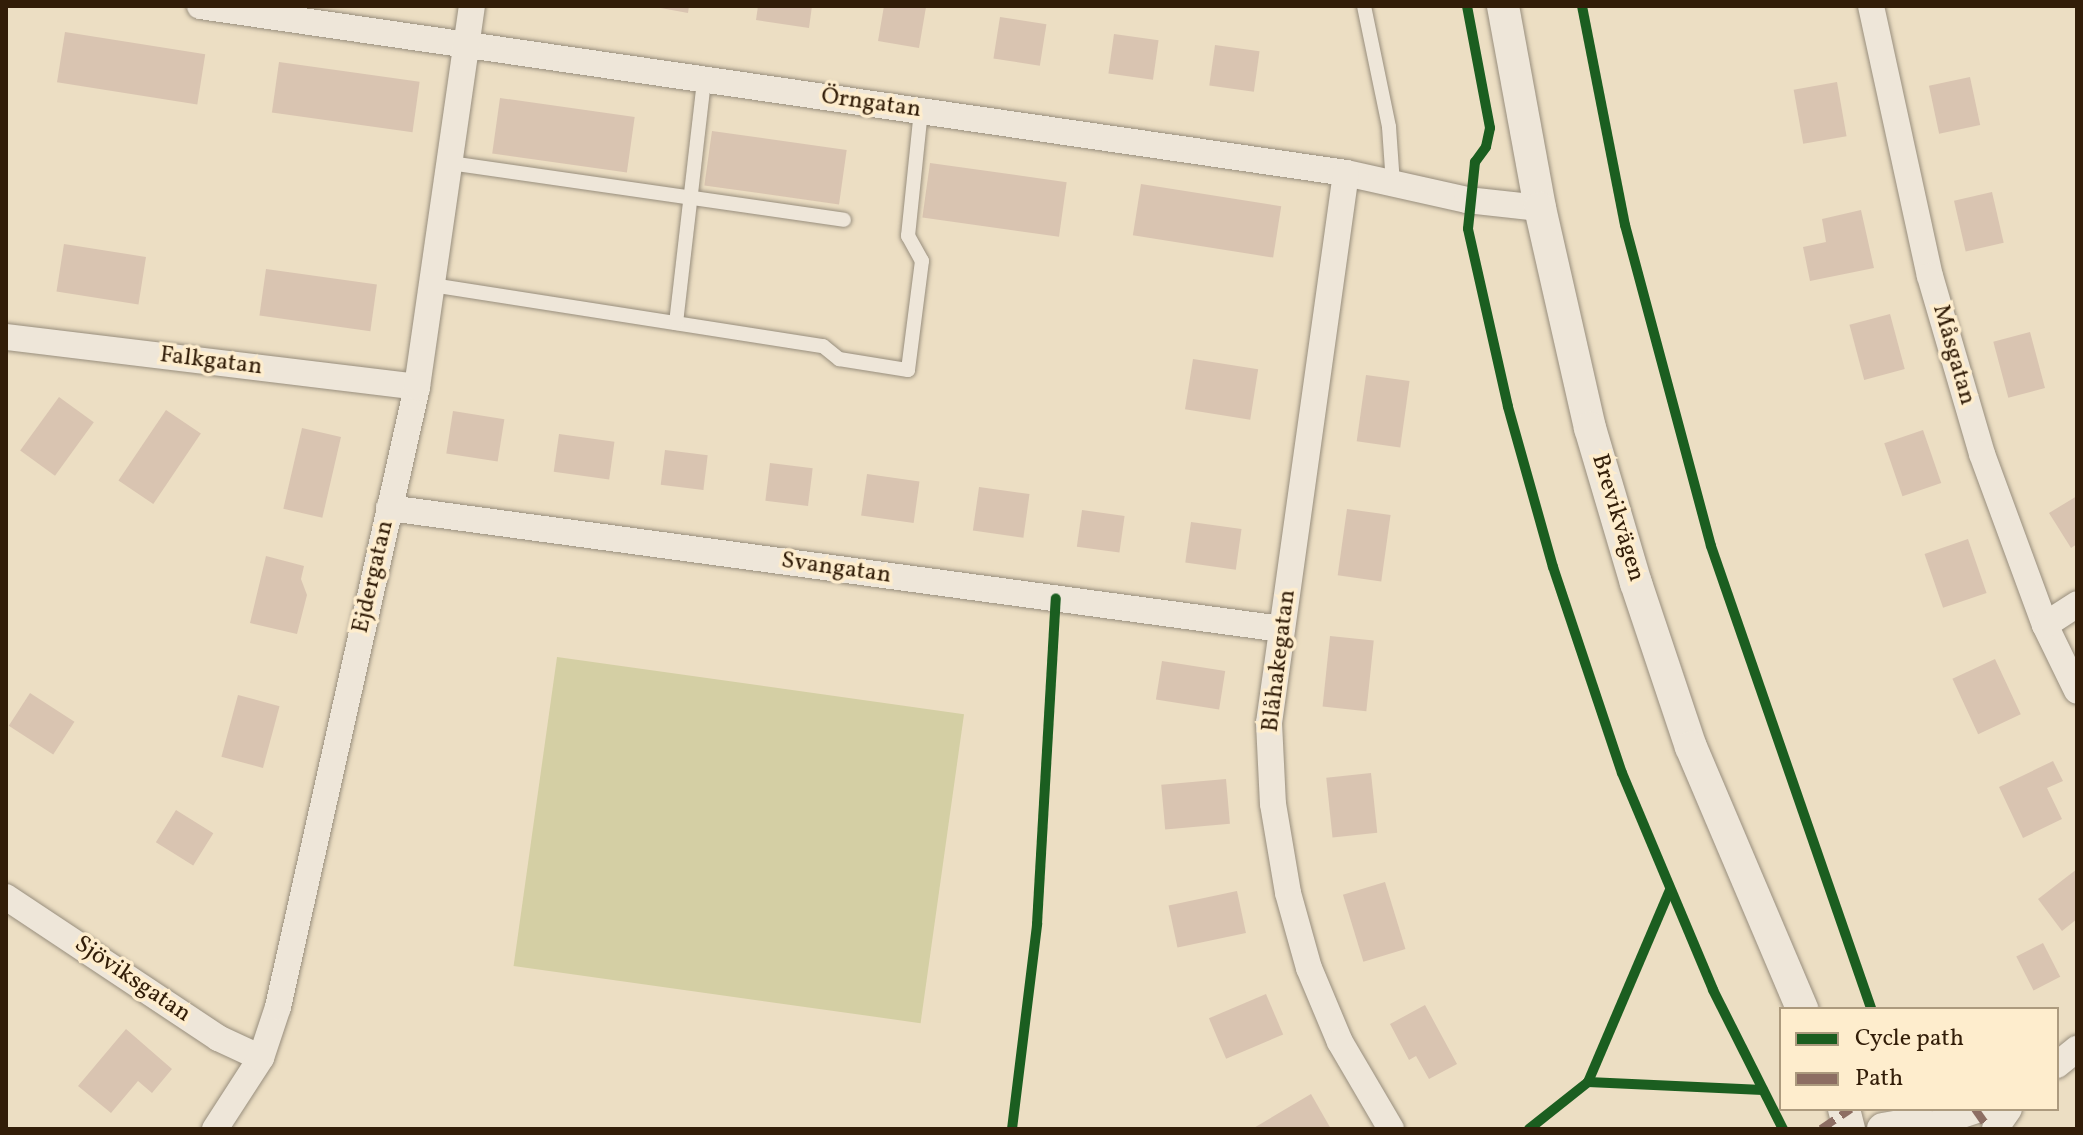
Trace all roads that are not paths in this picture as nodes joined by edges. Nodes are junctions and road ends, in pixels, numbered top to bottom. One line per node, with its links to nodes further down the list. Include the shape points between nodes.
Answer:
1 (200, 6): 6 (street, Örngatan)
2 (472, 6): 6 (street, Ejdergatan)
3 (1364, 6): 11 (lane, via 1389,127)
4 (1503, 6): 13 (street, Brevikvägen)
5 (1871, 6): 21 (street, Måsgatan, via 1930,276 1982,454)
6 (467, 47): 7 (street, Örngatan); 9 (street, Ejdergatan)
7 (704, 81): 8 (street, Örngatan); 12 (lane)
8 (921, 111): 10 (street, Örngatan); 16 (lane, via 908,236 922,261 908,370 839,359 823,346)
9 (450, 163): 12 (lane); 15 (street, Ejdergatan)
10 (1346, 173): 11 (street, Örngatan); 22 (street, Blåhakegatan)
11 (1393, 184): 13 (street, Örngatan)
12 (691, 198): 14 (lane); 16 (lane)
13 (1540, 208): 25 (street, Brevikvägen, via 1590,428 1636,583 1691,747)
14 (844, 220)
15 (432, 285): 16 (lane); 18 (street, Ejdergatan)
16 (676, 323)
17 (6, 337): 18 (street, Falkgatan)
18 (417, 387): 19 (street, Ejdergatan)
19 (389, 508): 22 (street, Svangatan); 27 (street, Ejdergatan, via 278,1007)
20 (2077, 604): 21 (street)
21 (2045, 625): 23 (street, Måsgatan)
22 (1282, 629): 33 (street, Blåhakegatan, via 1269,723 1273,804 1288,893 1309,968 1340,1042)
23 (2077, 691)
24 (6, 897): 27 (street, Sjöviksgatan, via 218,1038)
25 (1801, 1007)
26 (2077, 1049): 28 (street)
27 (261, 1058): 32 (street, Ejdergatan)
28 (2059, 1063)
29 (1971, 1111): 31 (street)
30 (2008, 1111): 35 (street)
31 (1920, 1122): 34 (street)
32 (215, 1129)
33 (1391, 1129)
34 (1883, 1129)
35 (1995, 1129)

